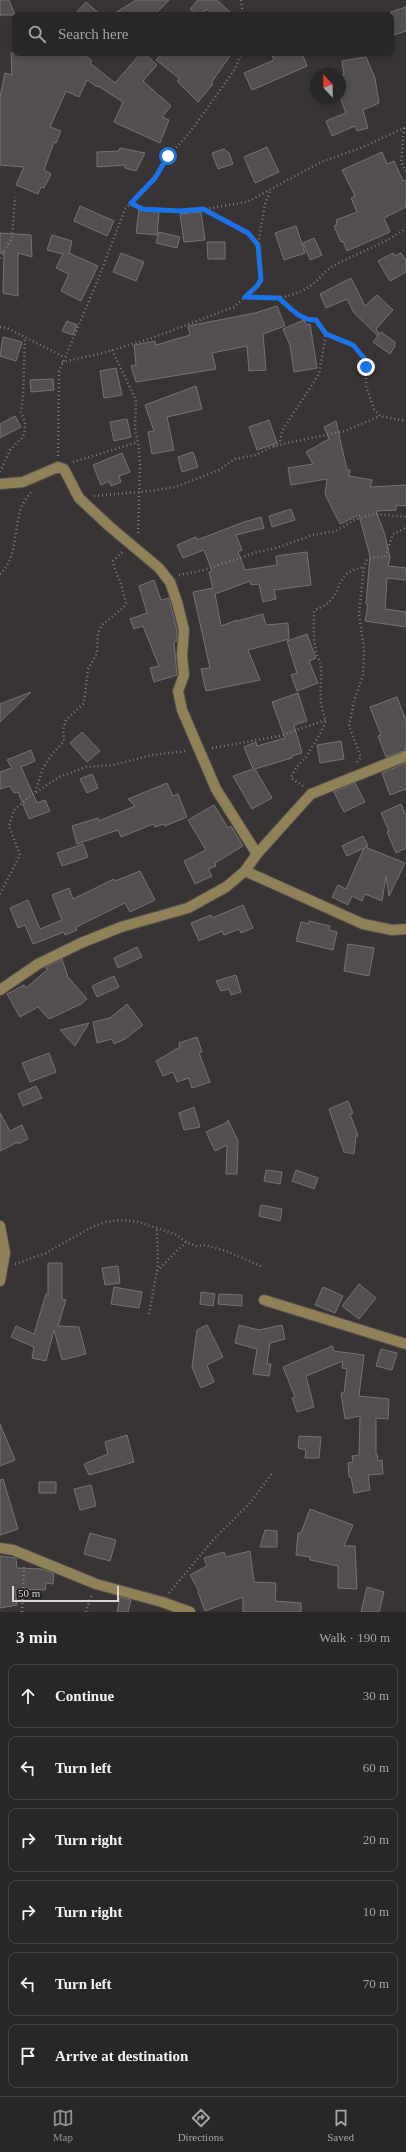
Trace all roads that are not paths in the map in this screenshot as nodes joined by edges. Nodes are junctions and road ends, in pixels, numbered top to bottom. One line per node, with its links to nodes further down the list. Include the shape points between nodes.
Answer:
1 (0, 484): 3 (street, via 23,482 58,467 64,469 79,498 108,526 135,546 166,577 177,602 184,630 184,675 178,691 182,710 216,789)
2 (406, 756): 3 (street, via 311,794)
3 (257, 854): 4 (street)
4 (245, 871): 5 (street, via 363,924 392,930); 6 (street, via 226,887 188,908 121,927 81,943 38,964)
5 (406, 929)
6 (0, 990)
7 (0, 1226): 8 (street, via 5,1253)
8 (0, 1281)
9 (264, 1300): 10 (street)
10 (406, 1344)
11 (0, 1548): 12 (street, via 25,1555 96,1584)
12 (190, 1612)

